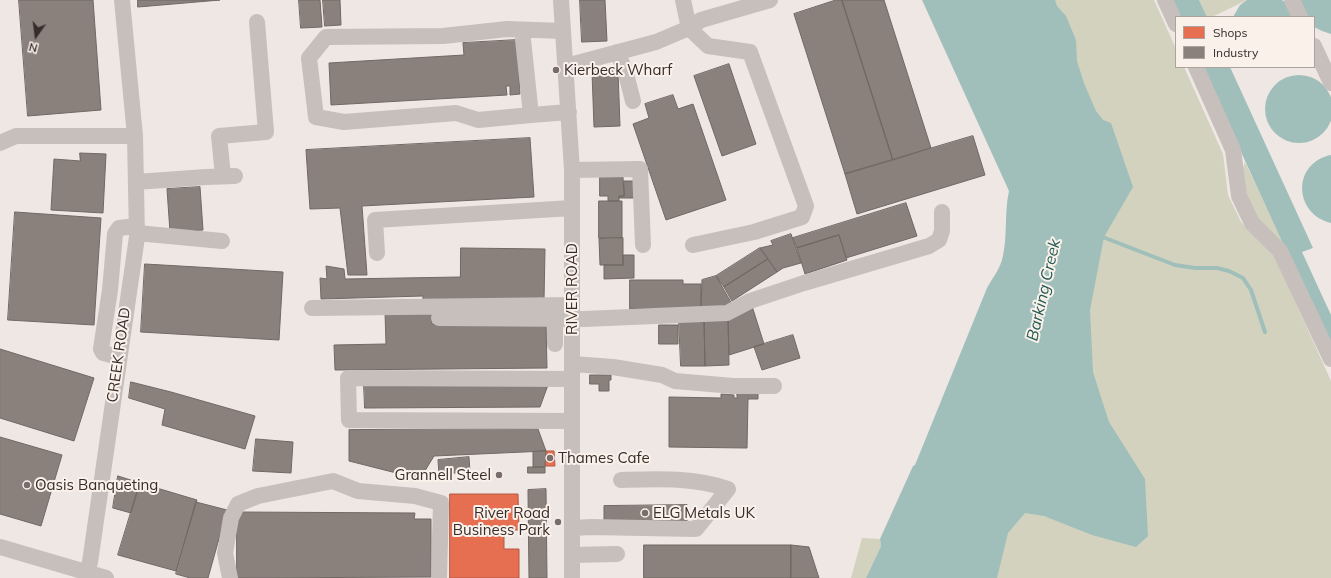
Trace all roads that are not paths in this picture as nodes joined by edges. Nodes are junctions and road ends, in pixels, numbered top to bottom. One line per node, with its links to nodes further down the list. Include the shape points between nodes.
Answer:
1 (122, 0): 21 (street, CREEK ROAD)
2 (561, 0): 12 (street, RIVER ROAD)
3 (683, 0): 10 (street)
4 (770, 0): 10 (street, via 701,20)
5 (1165, 0): 9 (street)
6 (1292, 0): 7 (street)
7 (1300, 16)
8 (257, 22): 24 (street, via 266,132 219,136 229,176)
9 (1175, 22)
10 (688, 28): 14 (street, via 656,42); 30 (street, via 708,46 750,52 806,206 802,217 754,232)
11 (522, 30): 12 (street); 20 (street); 20 (street, via 485,30 443,36 326,37 309,58 316,117 344,122 456,113 478,120)
12 (563, 30): 15 (street, RIVER ROAD)
13 (1315, 48): 17 (street)
14 (617, 52): 15 (street); 18 (street, via 625,70)
15 (566, 66): 19 (street, RIVER ROAD)
16 (1196, 68): 38 (street, via 1233,150 1239,196 1252,222 1280,251)
17 (1331, 83)
18 (633, 101)
19 (569, 112): 20 (street); 23 (street, RIVER ROAD)
20 (531, 115)
21 (135, 136): 22 (street, via 16,136); 24 (street, CREEK ROAD)
22 (0, 143)
23 (572, 170): 25 (street, RIVER ROAD); 29 (street, via 640,169)
24 (136, 182): 27 (street, CREEK ROAD)
25 (572, 208): 31 (street, via 375,220); 33 (street, RIVER ROAD)
26 (942, 212): 33 (street, via 942,231 939,240 929,246 750,301 726,313 646,317)
27 (137, 229): 28 (street); 37 (street, CREEK ROAD); 37 (street, via 119,228 115,234 101,349 103,353)
28 (222, 241)
29 (643, 245)
30 (694, 245)
31 (377, 253)
32 (312, 308): 33 (street)
33 (572, 312): 35 (street); 39 (street, RIVER ROAD)
34 (439, 318): 35 (street)
35 (555, 319): 36 (street)
36 (556, 344)
37 (119, 357): 47 (street, CREEK ROAD, via 90,562)
38 (1331, 359)
39 (573, 371): 40 (street, via 613,367 662,375 675,381 733,386); 41 (street, RIVER ROAD); 41 (street, via 348,378 348,420)
40 (774, 386)
41 (572, 421): 43 (street, RIVER ROAD)
42 (621, 480): 43 (street, via 673,479 728,489 696,528)
43 (572, 528): 46 (street, RIVER ROAD)
44 (0, 547): 47 (street)
45 (617, 554): 46 (street)
46 (572, 555): 51 (street, RIVER ROAD)
47 (86, 575): 48 (street)
48 (106, 578)
49 (230, 578): 50 (street, via 225,553 232,518 238,504 258,496 334,481 358,491 415,496 441,503)
50 (439, 578)
51 (572, 578)

